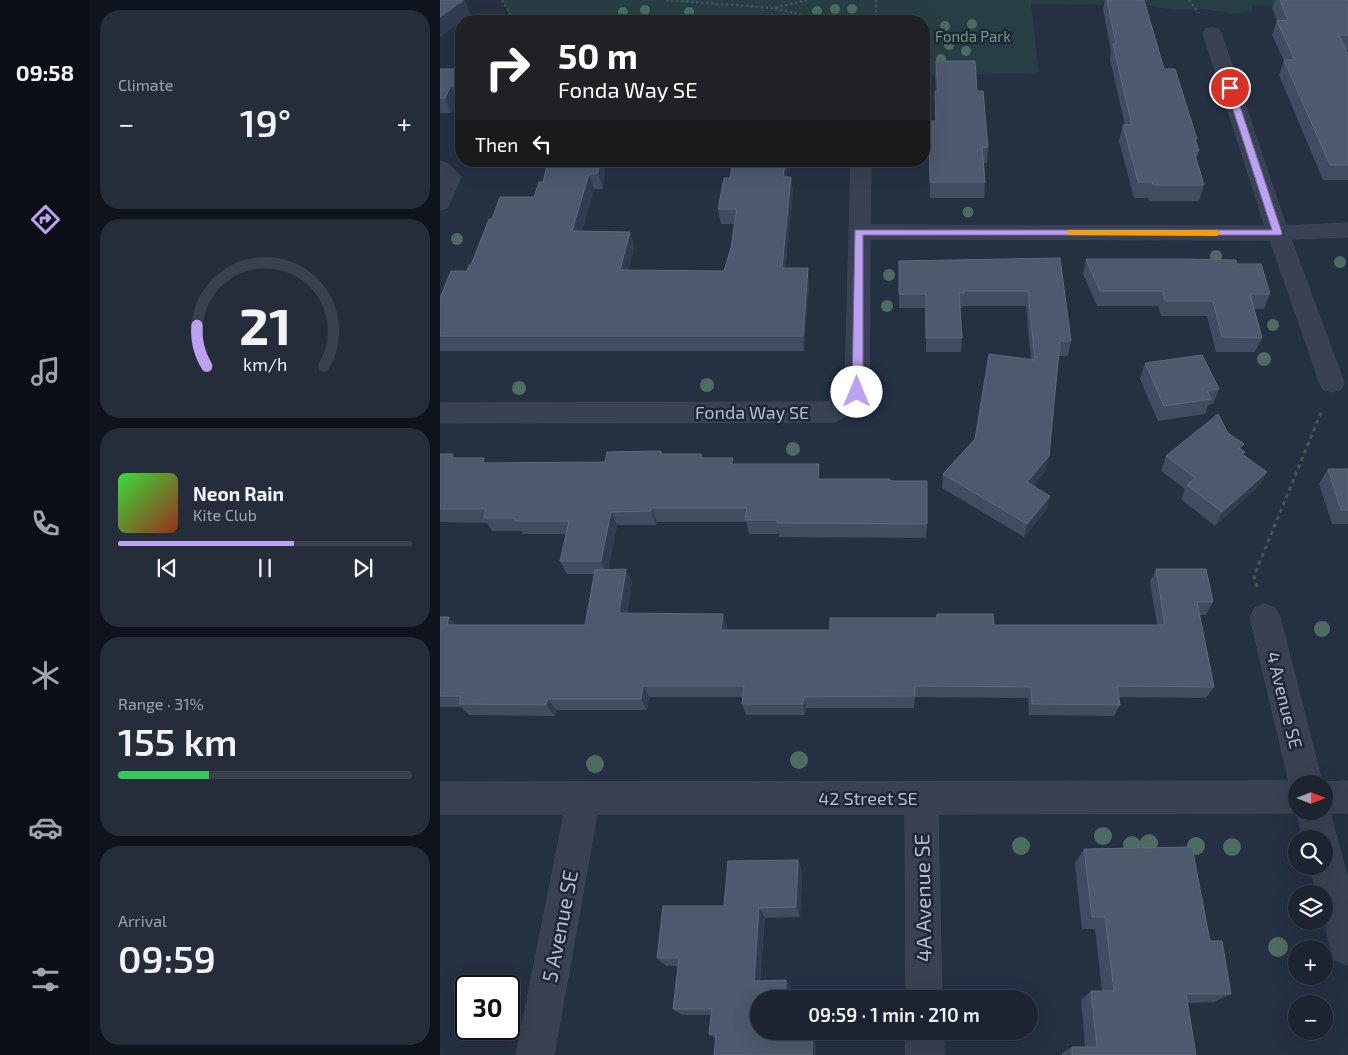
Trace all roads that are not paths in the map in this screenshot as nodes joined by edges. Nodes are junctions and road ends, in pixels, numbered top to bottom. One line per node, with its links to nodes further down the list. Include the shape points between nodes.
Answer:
1 (1212, 33): 7 (street)
2 (440, 167): 4 (street, via 452,177)
3 (861, 167): 6 (street, Fonda Way SE)
4 (440, 203)
5 (1348, 230): 7 (street)
6 (859, 232): 7 (street); 9 (street, Fonda Way SE, via 857,392 834,412)
7 (1278, 233): 8 (street)
8 (1332, 384)
9 (440, 412)
10 (1264, 617): 11 (street, 4 Avenue SE)
11 (1304, 775)
12 (1333, 796): 14 (street)
13 (1288, 797): 17 (street, 42 Street SE)
14 (1348, 797)
15 (440, 798): 16 (street, 42 Street SE)
16 (584, 798): 17 (street, 42 Street SE); 22 (street, 5 Avenue SE)
17 (920, 798): 20 (street, 4A Avenue SE)
18 (1330, 875): 19 (street)
19 (1348, 947)
20 (924, 990)
21 (925, 1040): 23 (street)
22 (535, 1055)
23 (926, 1055)

